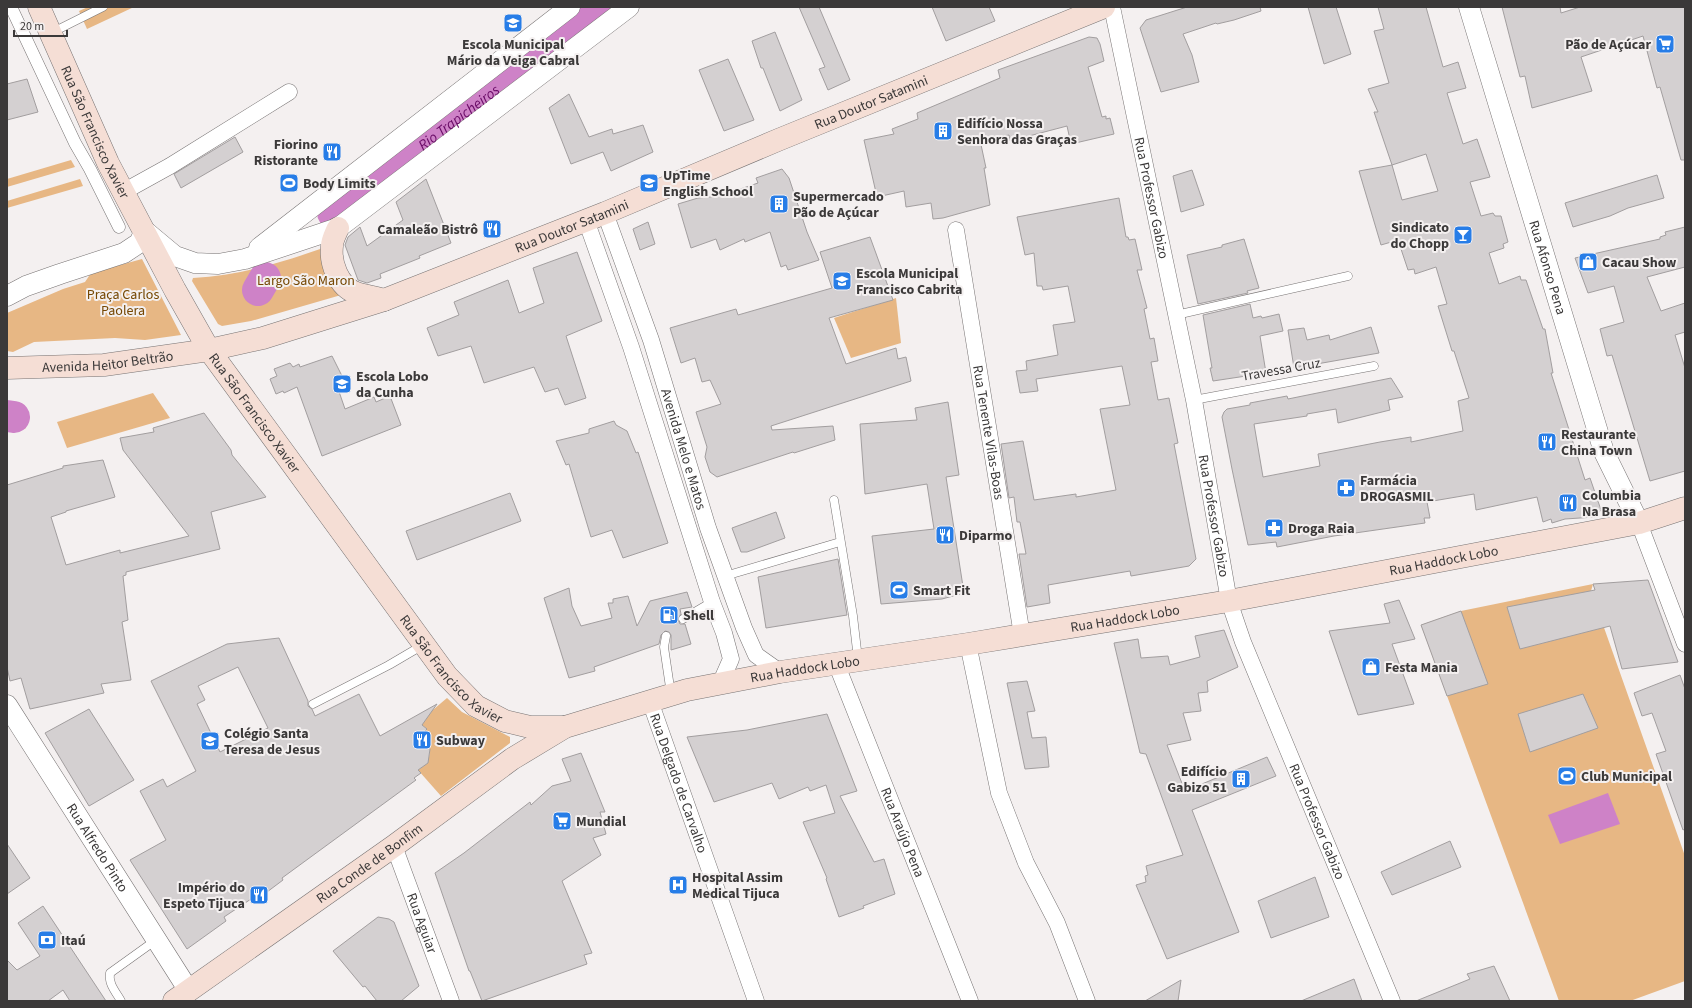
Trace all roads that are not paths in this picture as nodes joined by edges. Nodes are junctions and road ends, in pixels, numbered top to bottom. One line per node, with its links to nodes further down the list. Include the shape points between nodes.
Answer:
1 (11, 7): 13 (street, via 75,143)
2 (39, 7): 9 (main road, Rua São Francisco Xavier)
3 (104, 7): 9 (lane)
4 (629, 7): 14 (street)
5 (1104, 7): 12 (main road, Rua Doutor Satamini)
6 (1112, 7): 21 (street, Rua Professor Gabizo)
7 (1469, 7): 28 (street, Rua Afonso Pena, via 1604,452)
8 (565, 8): 17 (street)
9 (51, 33): 11 (main road, Rua São Francisco Xavier, via 95,136)
10 (289, 92): 11 (street)
11 (123, 192): 16 (main road, Rua São Francisco Xavier)
12 (596, 217): 20 (main road, Rua Doutor Satamini); 29 (street, Avenida Melo e Matos, via 641,343)
13 (119, 228)
14 (338, 228): 17 (street); 20 (main road, via 332,244 331,258 343,283 355,293)
15 (956, 230): 35 (street, Rua Tenente Vilas-Boas)
16 (145, 232): 17 (street, via 175,256 195,263 218,264); 19 (street, via 139,243 124,253 26,286); 22 (main road, Rua São Francisco Xavier)
17 (245, 259)
18 (1348, 276): 21 (lane)
19 (7, 296)
20 (384, 300): 22 (main road, Rua Doutor Satamini, via 264,338)
21 (1176, 315): 25 (street, Rua Professor Gabizo)
22 (209, 350): 24 (main road, Avenida Heitor Beltrão, via 104,365); 37 (main road, Rua São Francisco Xavier)
23 (1374, 366): 25 (lane, Travessa Cruz)
24 (7, 368)
25 (1194, 400): 32 (street, Rua Professor Gabizo)
26 (834, 500): 30 (lane)
27 (1685, 508): 28 (main road, Rua Haddock Lobo)
28 (1639, 524): 32 (main road, Rua Haddock Lobo); 39 (street)
29 (700, 530): 31 (street, Avenida Melo e Matos); 33 (street, Avenida Melo e Matos)
30 (840, 542): 31 (lane); 40 (lane)
31 (725, 576): 42 (street, Avenida Melo e Matos, via 756,655)
32 (1229, 601): 35 (main road, Rua Haddock Lobo); 57 (street, Rua Professor Gabizo, via 1243,642)
33 (712, 602): 34 (lane); 43 (street, Avenida Melo e Matos, via 731,659)
34 (683, 619)
35 (1022, 635): 38 (main road, Rua Haddock Lobo)
36 (666, 636): 44 (lane, via 664,647)
37 (424, 644): 47 (lane); 48 (main road, Rua São Francisco Xavier, via 447,676 476,706 505,721 530,727)
38 (968, 644): 40 (main road, Rua Haddock Lobo); 56 (street, via 999,793 1026,863 1057,923)
39 (1685, 644)
40 (858, 660): 41 (main road, Rua Haddock Lobo)
41 (836, 663): 42 (main road, Rua Haddock Lobo); 55 (street, Rua Araújo Pena)
42 (780, 672): 43 (main road, Rua Haddock Lobo)
43 (720, 684): 44 (main road, Rua Haddock Lobo)
44 (671, 695): 45 (main road, Rua Haddock Lobo)
45 (650, 701): 48 (main road, Rua Haddock Lobo); 54 (street, Rua Delgado de Carvalho)
46 (7, 704): 50 (street, Rua Alfredo Pinto)
47 (313, 704)
48 (565, 727): 49 (main road, Rua Conde de Bonfim, via 512,759)
49 (394, 846): 51 (main road, Rua Conde de Bonfim); 53 (street, Rua Aguiar)
50 (156, 940): 51 (street, Rua Alfredo Pinto); 52 (lane, via 110,973 112,987)
51 (182, 996)
52 (121, 1001)
53 (451, 1001)
54 (756, 1001)
55 (970, 1001)
56 (1087, 1001)
57 (1392, 1001)

